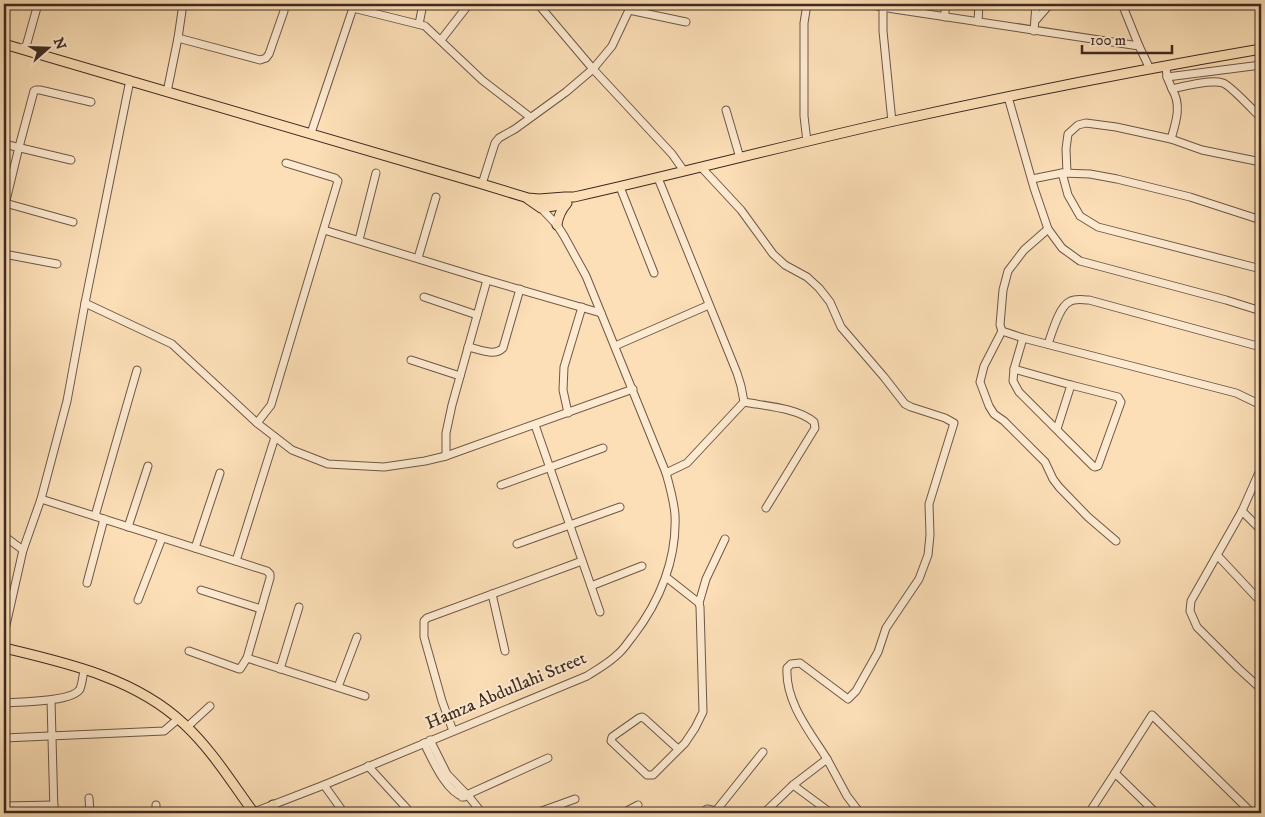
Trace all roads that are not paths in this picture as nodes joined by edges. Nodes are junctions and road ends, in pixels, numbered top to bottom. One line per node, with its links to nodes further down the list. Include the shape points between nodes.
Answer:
1 (38, 4): 29 (street)
2 (183, 4): 24 (street)
3 (283, 4): 24 (street, via 284,11 270,54 260,60)
4 (423, 4): 22 (street)
5 (469, 4): 25 (street)
6 (538, 4): 32 (street)
7 (807, 4): 46 (street, via 804,23)
8 (867, 4): 15 (street)
9 (945, 4): 18 (street)
10 (979, 4): 21 (street)
11 (1036, 4): 19 (street)
12 (1050, 4): 19 (street)
13 (1122, 4): 27 (street)
14 (353, 6): 22 (street); 44 (street)
15 (880, 6): 16 (street); 43 (street)
16 (895, 6): 18 (street)
17 (632, 7): 20 (street); 32 (street, via 612,46)
18 (945, 17): 21 (street)
19 (1036, 20): 23 (street)
20 (686, 22)
21 (978, 22): 23 (street)
22 (419, 24): 25 (street)
23 (1034, 30): 27 (street)
24 (178, 38): 37 (street)
25 (441, 40): 41 (street, via 482,80)
26 (4, 44): 29 (main road)
27 (1139, 46): 33 (street)
28 (1261, 49): 31 (main road)
29 (25, 50): 35 (main road)
30 (1261, 65): 34 (street)
31 (1166, 66): 33 (main road); 34 (street)
32 (593, 69): 41 (street); 54 (street)
33 (1150, 69): 38 (main road)
34 (1167, 77): 36 (street)
35 (130, 80): 37 (main road); 83 (street)
36 (1172, 89): 42 (street, via 1208,82 1224,83); 45 (street, via 1178,107)
37 (167, 92): 44 (main road)
38 (1008, 97): 43 (main road); 58 (street)
39 (92, 102): 48 (street, via 34,91)
40 (726, 110): 49 (street)
41 (530, 117): 60 (street, via 495,143)
42 (1261, 118)
43 (892, 122): 46 (main road)
44 (311, 134): 60 (main road)
45 (1170, 139): 51 (street, via 1202,150); 56 (street, via 1116,127 1078,125 1068,134)
46 (806, 142): 49 (main road)
47 (4, 144): 48 (street)
48 (19, 147): 50 (street); 59 (street)
49 (740, 158): 53 (main road)
50 (71, 160)
51 (1261, 162)
52 (286, 163): 73 (street, via 337,179)
53 (701, 167): 54 (main road); 170 (street, via 740,210 773,254 819,288 830,302 841,327 905,404 946,418 954,424 929,504 928,555 919,578 886,628 878,652 856,691 848,698 800,663 787,668 786,678 795,709)
54 (684, 171): 57 (main road)
55 (376, 173): 74 (street)
56 (1064, 173): 58 (street); 69 (street, via 1117,179 1190,197); 78 (street, via 1068,195 1080,216 1098,227)
57 (658, 178): 61 (main road); 84 (street)
58 (1032, 179): 72 (street)
59 (7, 184): 67 (street)
60 (482, 184): 64 (main road)
61 (620, 187): 63 (main road); 79 (street)
62 (436, 197): 76 (street)
63 (574, 197): 65 (main road); 66 (main road)
64 (528, 198): 65 (main road); 68 (main road)
65 (549, 199): 68 (main road)
66 (566, 204): 68 (main road); 71 (main road, via 561,210)
67 (5, 206): 70 (street)
68 (541, 208): 71 (street, Hamza Abdullahi Street)
69 (1261, 220)
70 (73, 222)
71 (558, 225): 87 (street, Hamza Abdullahi Street, via 586,276)
72 (1048, 229): 86 (street, via 1062,248 1080,261); 89 (street, via 1024,250 1008,271 1003,290)
73 (324, 230): 74 (street); 104 (street, via 271,404)
74 (359, 240): 76 (street)
75 (4, 254): 77 (street)
76 (418, 258): 80 (street)
77 (57, 264)
78 (1261, 269)
79 (654, 273)
80 (487, 280): 81 (street); 88 (street)
81 (520, 289): 85 (street); 93 (street, via 503,348 494,353)
82 (424, 298): 88 (street)
83 (85, 303): 104 (street, via 172,344); 116 (street, via 67,401)
84 (709, 306): 92 (street); 101 (street, via 742,386)
85 (582, 307): 87 (street); 103 (street, via 564,367 563,390)
86 (1261, 311)
87 (601, 312): 92 (street, Hamza Abdullahi Street)
88 (477, 315): 93 (street)
89 (1002, 331): 90 (street); 128 (street, via 984,366 980,382 989,406 1045,462 1053,479 1088,517)
90 (1023, 338): 91 (street); 96 (street)
91 (1048, 344): 94 (street, via 1062,308 1078,299); 102 (street, via 1236,393)
92 (615, 346): 100 (street, Hamza Abdullahi Street)
93 (468, 347): 98 (street)
94 (1261, 347)
95 (412, 360): 98 (street)
96 (1014, 369): 99 (street); 106 (street, via 1013,381 1019,392)
97 (137, 370): 120 (street)
98 (460, 376): 109 (street, via 446,434)
99 (1071, 385): 106 (street); 106 (street, via 1120,399 1098,466 1093,466)
100 (633, 389): 103 (street); 113 (street, Hamza Abdullahi Street)
101 (744, 402): 113 (street, via 688,463); 118 (street, via 791,411 814,422 815,428)
102 (1261, 405)
103 (568, 413): 105 (street)
104 (257, 423): 107 (street)
105 (535, 425): 109 (street); 111 (street)
106 (1057, 429)
107 (275, 437): 109 (street, via 292,450 328,464 384,467); 133 (street)
108 (604, 448): 111 (street)
109 (446, 456)
110 (148, 466): 123 (street)
111 (550, 468): 115 (street); 122 (street)
112 (1261, 468): 119 (street)
113 (666, 473): 136 (street, Hamza Abdullahi Street, via 675,516 674,543)
114 (220, 474): 130 (street)
115 (501, 485)
116 (41, 499): 120 (street); 131 (street)
117 (620, 507): 122 (street)
118 (766, 508)
119 (1242, 511): 124 (street); 132 (street)
120 (95, 516): 121 (street)
121 (104, 519): 123 (street); 137 (street)
122 (570, 526): 129 (street); 134 (street)
123 (128, 527): 126 (street)
124 (1261, 530)
125 (4, 536): 131 (street)
126 (162, 538): 130 (street); 141 (street)
127 (725, 539): 143 (street, via 706,579)
128 (1116, 541)
129 (516, 544)
130 (194, 548): 133 (street)
131 (23, 550): 147 (street)
132 (1217, 554): 142 (street); 156 (street, via 1191,601 1190,611 1197,626)
133 (236, 561): 144 (street, via 270,574)
134 (582, 561): 138 (street); 140 (street)
135 (642, 566): 138 (street)
136 (666, 577): 143 (street); 163 (street, Hamza Abdullahi Street, via 656,602 640,627 605,665 587,676)
137 (87, 583)
138 (591, 586): 146 (street)
139 (201, 590): 144 (street)
140 (492, 594): 150 (street); 163 (street, via 427,618 424,622 424,637)
141 (138, 600)
142 (1261, 602)
143 (699, 603): 167 (street, via 703,712)
144 (261, 608): 152 (street)
145 (299, 608): 153 (street)
146 (600, 612)
147 (4, 634)
148 (357, 637): 155 (street)
149 (4, 648): 154 (main road)
150 (505, 651)
151 (189, 652): 152 (street, via 239,669)
152 (246, 658): 153 (street)
153 (280, 668): 155 (street)
154 (84, 670): 158 (street, via 79,690 73,696); 161 (main road, via 128,686)
155 (338, 687): 157 (street)
156 (1261, 689)
157 (365, 696)
158 (50, 700): 159 (street); 164 (street)
159 (4, 703)
160 (210, 706): 162 (street)
161 (178, 719): 162 (main road); 164 (street, via 164,731)
162 (188, 727): 187 (main road, via 222,767)
163 (453, 731): 166 (street, Hamza Abdullahi Street)
164 (52, 735): 165 (street); 178 (street)
165 (4, 738)
166 (427, 741): 171 (street, Hamza Abdullahi Street); 175 (street)
167 (678, 749): 167 (street, via 642,717 611,741 650,776)
168 (763, 752): 183 (street)
169 (548, 758): 175 (street)
170 (826, 759): 174 (street); 196 (street)
171 (368, 766): 173 (street, Hamza Abdullahi Street); 189 (street)
172 (1115, 773): 197 (street); 198 (street); 199 (street, via 1152,715)
173 (324, 785): 182 (street, Hamza Abdullahi Street); 188 (street)
174 (793, 785): 194 (street); 195 (street)
175 (466, 797): 190 (street)
176 (90, 798): 185 (street)
177 (575, 798): 191 (street)
178 (54, 804): 181 (street); 184 (street)
179 (156, 805): 186 (street)
180 (638, 805): 192 (street)
181 (4, 806)
182 (271, 809): 187 (street, Hamza Abdullahi Street)
183 (716, 812): 193 (street, via 707,809)
184 (54, 813)
185 (90, 813)
186 (156, 813)
187 (254, 813)
188 (344, 813)
189 (411, 813)
190 (482, 813)
191 (536, 813)
192 (623, 813)
193 (701, 813)
194 (764, 813)
195 (831, 813)
196 (860, 813)
197 (1090, 813)
198 (1156, 813)
199 (1252, 813)

